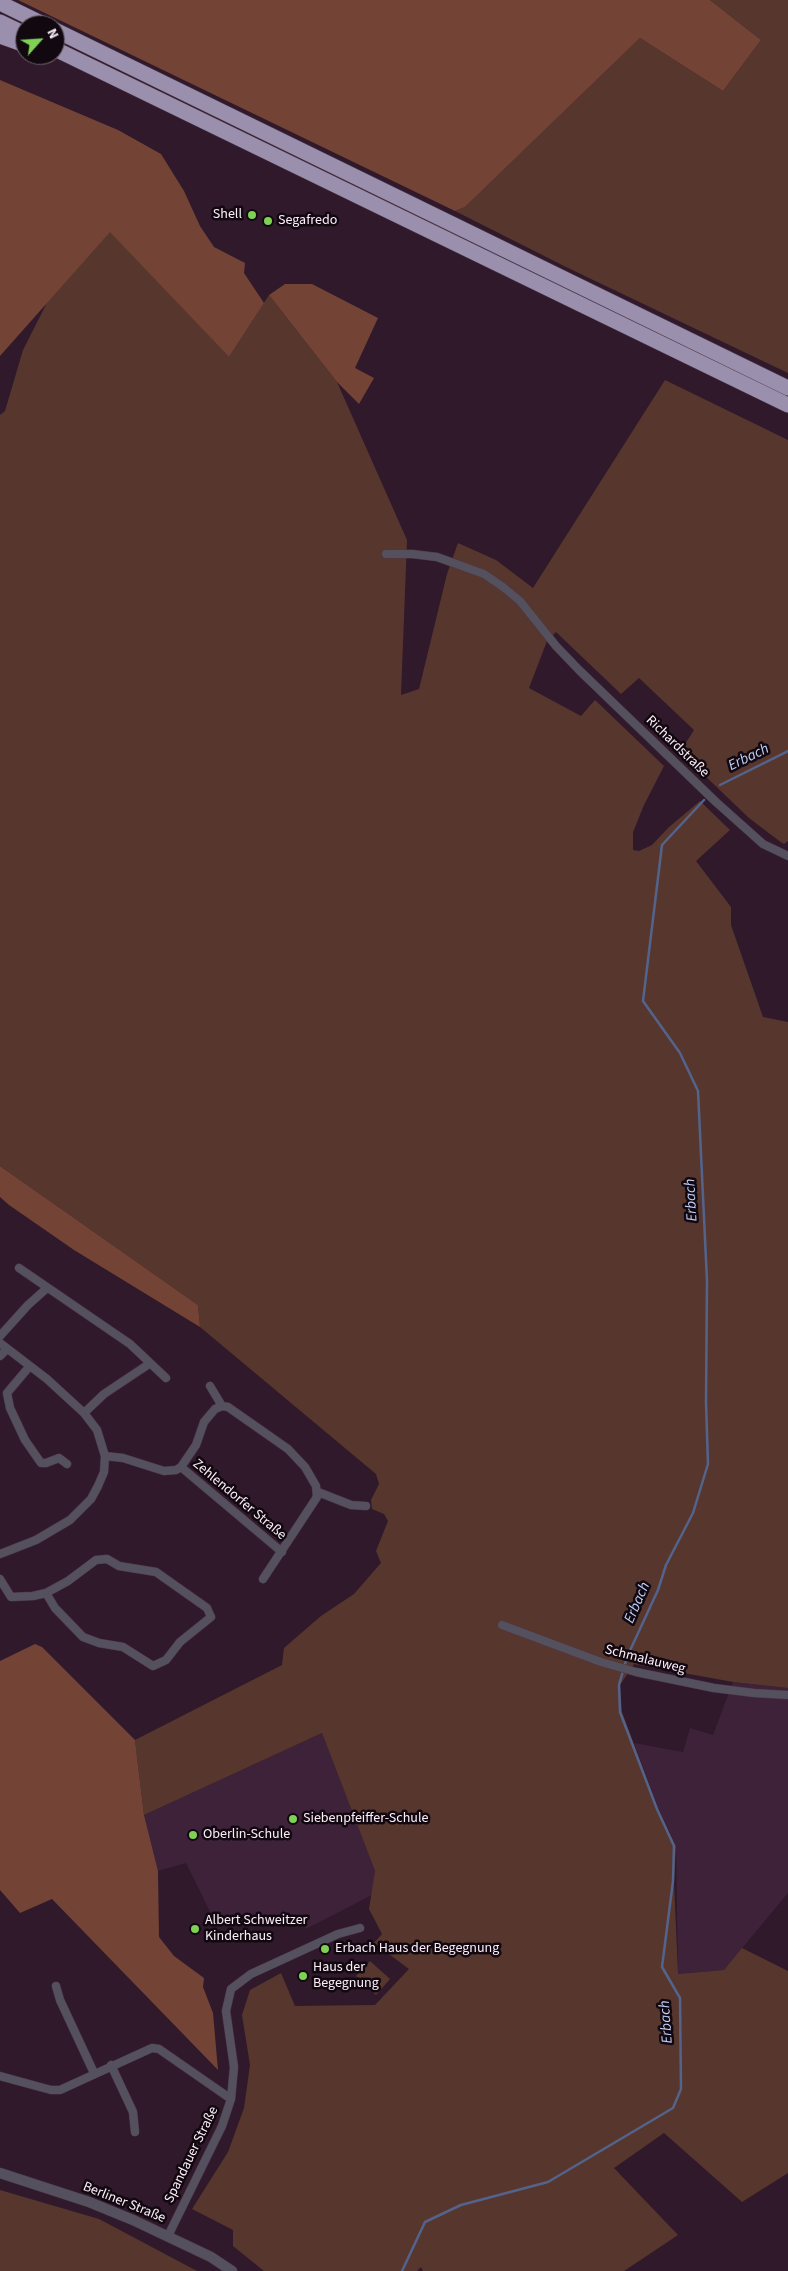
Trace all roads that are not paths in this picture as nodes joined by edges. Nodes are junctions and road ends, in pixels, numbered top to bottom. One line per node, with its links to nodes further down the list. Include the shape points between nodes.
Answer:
1 (0, 3): 2 (highway)
2 (25, 15)
3 (0, 22): 4 (highway)
4 (15, 29)
5 (65, 35): 11 (highway)
6 (0, 36): 7 (highway)
7 (15, 41)
8 (65, 54): 10 (highway)
9 (65, 62): 10 (highway)
10 (178, 108): 12 (highway)
11 (788, 388)
12 (788, 405)
13 (386, 554): 14 (street, Richardstraße, via 437,557 484,574 503,587 520,601 556,646 763,844)
14 (788, 856)
15 (18, 1268): 16 (street)
16 (47, 1288): 17 (street); 21 (street, via 130,1344)
17 (0, 1336)
18 (0, 1344): 19 (street)
19 (7, 1349): 20 (street); 22 (street)
20 (0, 1356)
21 (149, 1364): 23 (street); 26 (street, via 104,1394)
22 (29, 1367): 26 (street); 28 (street, via 7,1393 10,1408 25,1440 41,1463 58,1458)
23 (166, 1378)
24 (210, 1386): 25 (street)
25 (222, 1406): 29 (street, Zehlendorfer Straße, via 204,1422 196,1445); 30 (street, via 288,1449 305,1467)
26 (84, 1413): 27 (street, via 97,1430)
27 (105, 1456): 29 (street, Zehlendorfer Straße, via 124,1458 164,1471 171,1472); 33 (street, via 104,1472 98,1486 70,1520 36,1540)
28 (67, 1464)
29 (181, 1467): 32 (street, Zehlendorfer Straße)
30 (318, 1492): 31 (street, via 351,1505); 32 (street, Zehlendorfer Straße)
31 (366, 1506)
32 (282, 1552): 35 (street, Zehlendorfer Straße)
33 (0, 1554)
34 (0, 1579): 36 (street, via 11,1597)
35 (263, 1579)
36 (46, 1592): 36 (street, via 68,1581 96,1560 107,1559 119,1566 156,1572 207,1608 211,1616 180,1642 166,1660 153,1666 123,1647 84,1637 56,1608)
37 (502, 1625): 38 (street, Schmalauweg, via 623,1668 714,1688)
38 (788, 1695)
39 (360, 1928): 44 (street, Spandauer Straße, via 338,1934 251,1974 231,1989 226,2011 234,2067)
40 (56, 1986): 42 (street)
41 (111, 2065): 42 (street); 44 (street, via 144,2050 159,2049); 45 (street, via 133,2112)
42 (94, 2073): 43 (street, via 60,2090)
43 (0, 2076)
44 (231, 2099): 47 (street, Spandauer Straße, via 222,2126)
45 (135, 2132)
46 (0, 2173): 47 (street, Berliner Straße, via 89,2202)
47 (168, 2236): 48 (street, Berliner Straße)
48 (232, 2271)

